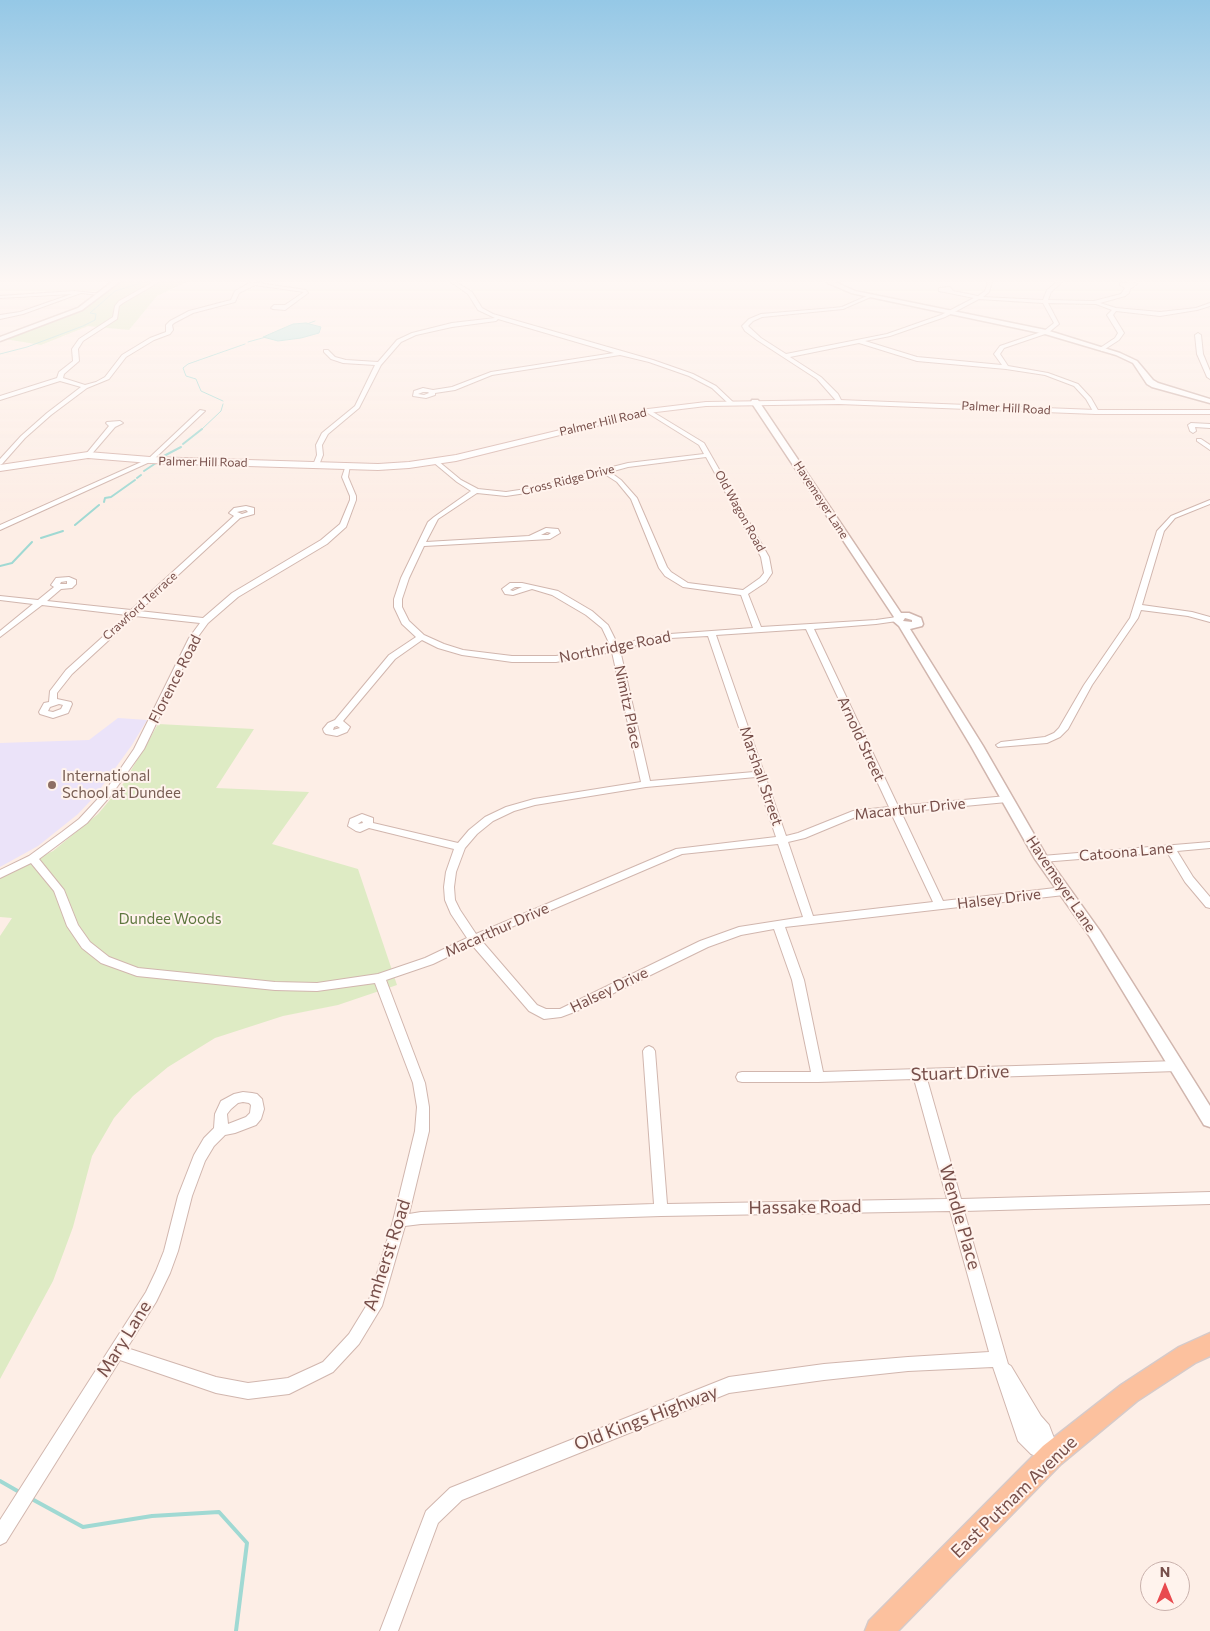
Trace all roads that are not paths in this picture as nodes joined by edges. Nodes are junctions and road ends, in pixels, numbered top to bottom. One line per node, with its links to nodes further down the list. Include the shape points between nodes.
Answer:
1 (76, 358): 15 (street, via 61,373)
2 (122, 358): 16 (street, via 107,378)
3 (333, 358): 12 (street)
4 (384, 358): 12 (street)
5 (589, 358): 17 (street, via 491,374 453,389)
6 (641, 358): 22 (street, via 691,375 714,387)
7 (789, 358): 21 (street, via 819,378)
8 (914, 358): 13 (street)
9 (1000, 358): 13 (street)
10 (1125, 358): 19 (street, via 1135,362 1155,385)
11 (1201, 358): 14 (street)
12 (379, 364): 37 (street, via 357,407 321,439)
13 (1006, 367): 25 (street, via 1046,374 1076,385)
14 (1210, 377)
15 (60, 379): 16 (street); 18 (street)
16 (85, 387): 36 (street, via 33,428)
17 (433, 392)
18 (0, 398)
19 (1210, 400)
20 (756, 402): 21 (main road, Palmer Hill Road); 22 (main road, Palmer Hill Road); 50 (street, Havemeyer Lane)
21 (839, 402): 25 (main road, Palmer Hill Road)
22 (731, 403): 24 (main road, Palmer Hill Road, via 677,406)
23 (202, 411): 34 (street)
24 (648, 412): 33 (street, Old Wagon Road, via 697,440); 35 (main road, Palmer Hill Road)
25 (1096, 412): 26 (main road, Palmer Hill Road)
26 (1210, 412)
27 (113, 426): 32 (street)
28 (1210, 426): 29 (street, via 1191,424)
29 (1193, 432)
30 (1199, 440): 31 (street)
31 (1210, 448)
32 (88, 455): 34 (main road, Palmer Hill Road); 39 (main road, Palmer Hill Road)
33 (709, 455): 40 (street, Cross Ridge Drive, via 642,462); 49 (street, Old Wagon Road, via 767,565 768,574)
34 (150, 460): 37 (main road, Palmer Hill Road); 44 (street)
35 (436, 462): 38 (main road, Palmer Hill Road); 41 (street)
36 (0, 463)
37 (316, 465): 38 (main road, Palmer Hill Road)
38 (348, 466): 57 (street, Florence Road, via 344,477 353,500 343,525 324,542 235,596)
39 (0, 468)
40 (604, 471): 41 (street, Cross Ridge Drive, via 515,493); 49 (street, via 634,498 668,574 686,585)
41 (476, 492): 46 (street, Northridge Road, via 436,518)
42 (1210, 502): 53 (street, via 1167,523)
43 (238, 516): 54 (street, Crawford Terrace)
44 (0, 528)
45 (532, 537): 46 (street)
46 (421, 544): 63 (street, Northridge Road, via 398,599 401,616)
47 (59, 587): 52 (street)
48 (531, 587): 65 (street, Nimitz Place, via 555,593 589,612 604,627)
49 (744, 593): 60 (street)
50 (885, 597): 55 (street, Havemeyer Lane); 58 (street, Havemeyer Lane)
51 (0, 598): 52 (street)
52 (42, 602): 54 (street); 62 (street)
53 (1137, 607): 56 (street); 68 (street, via 1134,618 1057,736)
54 (133, 612): 57 (street); 66 (street, Crawford Terrace, via 69,672 53,693)
55 (914, 620): 58 (street); 64 (street)
56 (1210, 620)
57 (206, 621): 78 (street, Florence Road, via 194,638 139,749 109,792 83,821)
58 (900, 621): 59 (street, Northridge Road); 64 (street, Havemeyer Lane)
59 (810, 626): 60 (street, Northridge Road); 72 (street, Arnold Street)
60 (758, 629): 61 (street, Northridge Road)
61 (710, 632): 65 (street, Northridge Road, via 670,636); 69 (street, Marshall Street)
62 (0, 635)
63 (421, 638): 65 (street, Northridge Road, via 462,652 512,659 556,659); 67 (street, via 392,657)
64 (915, 646): 71 (street, Havemeyer Lane)
65 (616, 649): 70 (street, Nimitz Place)
66 (53, 702)
67 (338, 722)
68 (1001, 745)
69 (760, 774): 70 (street, Halsey Drive); 74 (street, Marshall Street)
70 (646, 784): 76 (street, Halsey Drive, via 534,802 510,809 489,819)
71 (1007, 799): 72 (street, Macarthur Drive); 79 (street, Havemeyer Lane)
72 (894, 810): 74 (street, Macarthur Drive, via 856,813 802,836); 83 (street, Arnold Street)
73 (368, 825): 76 (street)
74 (783, 840): 84 (street, Marshall Street); 86 (street, Macarthur Drive, via 680,851)
75 (1210, 844): 77 (street, Catoona Lane)
76 (460, 847): 86 (street, Halsey Drive, via 451,872 450,900)
77 (1170, 848): 79 (street, Catoona Lane); 82 (street)
78 (33, 858): 80 (street, Florence Road); 87 (street, Macarthur Drive, via 59,890 73,926 86,945 105,960 137,972 275,986 317,987)
79 (1042, 858): 81 (street, Havemeyer Lane)
80 (0, 874)
81 (1064, 891): 83 (street, Halsey Drive); 89 (street, Havemeyer Lane, via 1095,934)
82 (1210, 904)
83 (940, 906): 84 (street, Halsey Drive)
84 (809, 920): 85 (street, Halsey Drive)
85 (778, 924): 86 (street, Halsey Drive, via 725,935 567,1011 550,1014 544,1014 526,1001); 92 (street, via 798,980)
86 (474, 939): 87 (street, Macarthur Drive, via 429,962)
87 (379, 978): 98 (street, Amherst Road, via 419,1082 423,1107 422,1131)
88 (649, 1051): 97 (street)
89 (1177, 1066): 90 (street, Stuart Drive); 93 (street, Havemeyer Lane)
90 (919, 1074): 92 (street, Stuart Drive); 96 (street, Wendle Place)
91 (742, 1076): 92 (street, Stuart Drive)
92 (818, 1077)
93 (1210, 1120)
94 (221, 1130): 100 (street, Mary Lane, via 199,1159 163,1273)
95 (1210, 1198): 96 (street, Hassake Road)
96 (957, 1205): 97 (street, Hassake Road); 101 (street, Wendle Place)
97 (661, 1210): 98 (street, Hassake Road)
98 (400, 1221): 100 (street, Amherst Road, via 375,1306 354,1339 328,1367 289,1386 248,1391 216,1385)
99 (1210, 1344): 102 (main road, East Putnam Avenue, via 1129,1393)
100 (117, 1352): 103 (street, Mary Lane)
101 (999, 1360): 102 (street, Wendle Place, via 1024,1435 1037,1448); 104 (street, Old Kings Highway, via 899,1364 728,1385 456,1494 432,1517)
102 (1052, 1455): 105 (main road, East Putnam Avenue)
103 (0, 1536)
104 (389, 1631)
105 (879, 1631)

